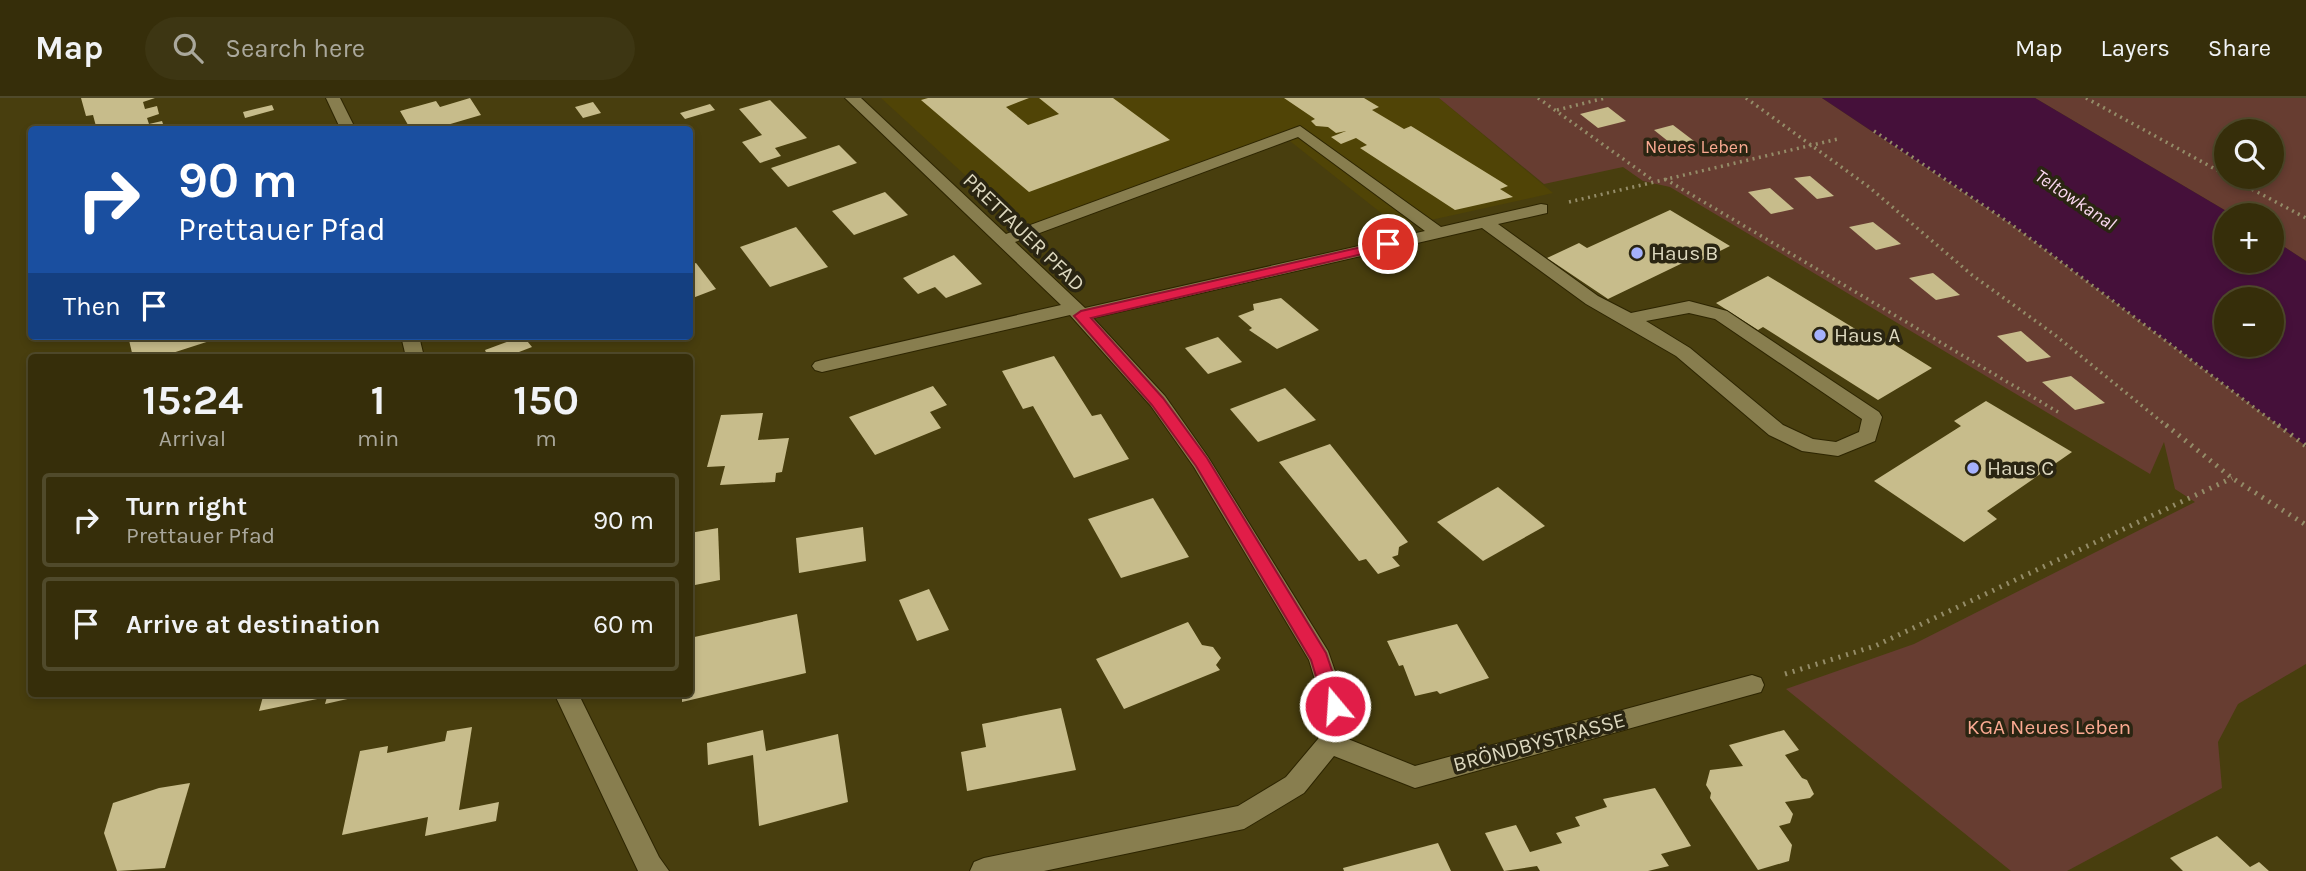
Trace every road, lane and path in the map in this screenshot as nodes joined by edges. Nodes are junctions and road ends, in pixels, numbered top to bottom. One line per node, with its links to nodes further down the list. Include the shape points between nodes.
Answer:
1 (333, 98): 8 (street)
2 (852, 98): 20 (street, PRETTAUER PFAD)
3 (1538, 98): 7 (path)
4 (1605, 98): 7 (path)
5 (1745, 98): 11 (path)
6 (2086, 98): 12 (path)
7 (1556, 110): 14 (path)
8 (347, 126)
9 (1874, 131): 25 (path, via 2011,224)
10 (1838, 139): 11 (path)
11 (1813, 144): 13 (path); 26 (path)
12 (2214, 168)
13 (1665, 179): 14 (path); 24 (path)
14 (1654, 181): 16 (path)
15 (2252, 189): 17 (path)
16 (1541, 209): 18 (street, PRETTAUER PFAD)
17 (2306, 218)
18 (1485, 222): 19 (street, PRETTAUER PFAD); 22 (street, via 1592,300)
19 (1439, 233): 20 (street, via 1300,131); 21 (street, PRETTAUER PFAD)
20 (1003, 241): 21 (street, PRETTAUER PFAD)
21 (1077, 312): 23 (street, PRETTAUER PFAD); 30 (street, via 1158,401 1201,462 1320,658 1335,706)
22 (1629, 318): 22 (street, via 1689,307 1721,315 1872,417 1868,436 1838,449 1809,446 1776,430 1683,352)
23 (822, 366)
24 (2058, 412)
25 (2306, 446)
26 (2232, 478): 27 (path); 28 (path, via 1875,646)
27 (2306, 525)
28 (1752, 685): 30 (street, BRÖNDBYSTRASSE, via 1415,776)
29 (568, 697): 31 (street)
30 (1330, 743): 32 (street, via 1295,785 1244,817)
31 (655, 871)
32 (984, 871)

